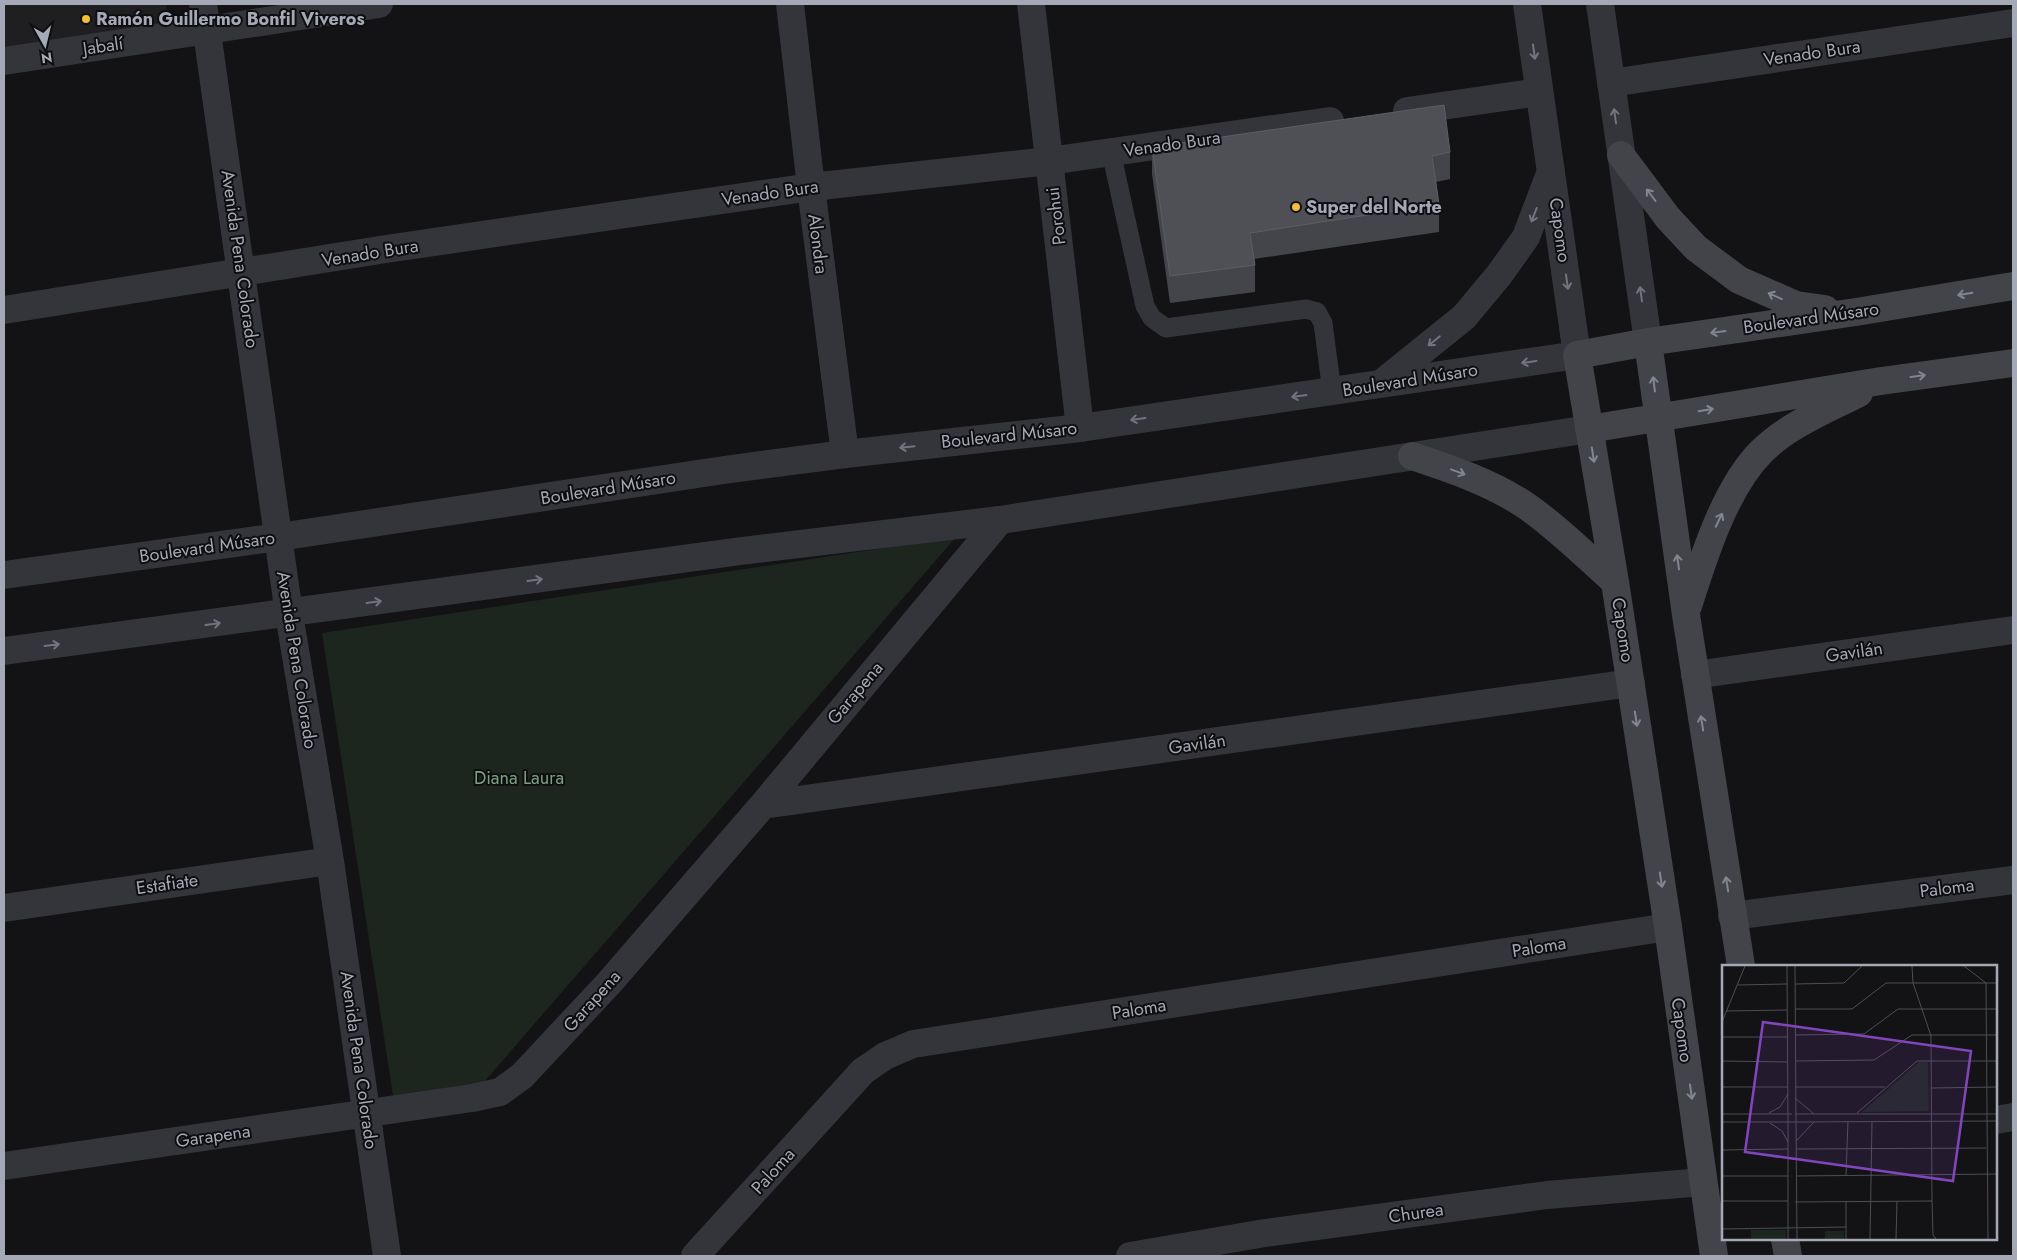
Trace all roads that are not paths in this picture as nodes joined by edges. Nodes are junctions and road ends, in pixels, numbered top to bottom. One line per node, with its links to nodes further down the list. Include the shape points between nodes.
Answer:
1 (203, 4): 8 (street, Avenida Pena Colorado)
2 (379, 4): 8 (street, Jabalí)
3 (790, 4): 18 (street, Alondra)
4 (1031, 4): 16 (street, Porohui)
5 (1527, 4): 11 (street, Capomo, one-way to 11)
6 (1600, 4): 10 (street)
7 (2013, 23): 10 (street, Venado Bura)
8 (207, 31): 9 (street, Jabalí); 19 (street, Avenida Pena Colorado)
9 (4, 61)
10 (1611, 83): 15 (street, one-way to 10)
11 (1539, 92): 12 (street); 17 (street, Capomo)
12 (1384, 114)
13 (1354, 118): 14 (street, Venado Bura)
14 (1111, 152): 16 (street, Venado Bura); 28 (lane, via 1145,306 1152,318 1166,328 1306,309 1317,312 1323,322)
15 (1621, 155): 22 (main road, one-way to 15, via 1796,305 1739,280 1696,248 1668,218); 23 (street, one-way to 15)
16 (1049, 161): 18 (street, Venado Bura); 30 (street, Porohui)
17 (1552, 170): 24 (street, Capomo, one-way to 24); 27 (street, one-way to 27, via 1526,237 1499,275 1464,317)
18 (811, 187): 19 (street, Venado Bura, via 396,248); 32 (street, Alondra)
19 (243, 274): 21 (street, Venado Bura); 35 (street, Avenida Pena Colorado)
20 (2013, 286): 22 (main road, Boulevard Músaro, one-way to 22)
21 (4, 310)
22 (1856, 312): 23 (main road, Boulevard Músaro, one-way to 23)
23 (1648, 342): 24 (main road, Boulevard Músaro); 29 (main road, one-way to 23)
24 (1577, 355): 27 (street, Boulevard Músaro, one-way to 27); 31 (main road, Capomo)
25 (2013, 363): 26 (main road, one-way to 25)
26 (1881, 381): 29 (main road, one-way to 26); 39 (main road, one-way to 26, via 1705,551 1741,478 1761,452 1789,429)
27 (1382, 383): 28 (street, Boulevard Músaro)
28 (1332, 392): 30 (street, Boulevard Músaro, one-way to 30)
29 (1658, 418): 31 (main road); 39 (main road, one-way to 29)
30 (1080, 428): 32 (street, Boulevard Músaro, one-way to 32)
31 (1589, 428): 33 (street); 37 (main road, Capomo, one-way to 37)
32 (845, 454): 35 (street, Boulevard Músaro)
33 (1412, 456): 34 (street); 37 (main road, one-way to 37, via 1482,481 1525,505)
34 (1000, 520): 38 (street, one-way to 34, via 731,552); 44 (street, Garapena)
35 (278, 537): 36 (street, Boulevard Músaro); 38 (street, Avenida Pena Colorado)
36 (4, 575)
37 (1615, 582): 43 (main road, Capomo)
38 (289, 614): 41 (street, one-way to 38); 45 (street, Avenida Pena Colorado)
39 (1686, 615): 42 (main road)
40 (2013, 630): 42 (street, Gavilán)
41 (4, 651)
42 (1695, 675): 48 (main road, one-way to 42)
43 (1631, 683): 44 (street, Gavilán); 49 (main road, Capomo, one-way to 49)
44 (763, 805): 51 (street, Garapena, via 609,983 522,1076 500,1092)
45 (330, 861): 47 (street, Estafiate); 51 (street, Avenida Pena Colorado)
46 (2013, 880): 48 (street, Paloma)
47 (4, 908)
48 (1732, 916): 50 (main road)
49 (1668, 927): 55 (main road, Capomo, one-way to 55); 58 (street, Paloma, via 912,1044 863,1071)
50 (1741, 965)
51 (367, 1114): 54 (street, Garapena); 57 (street, Avenida Pena Colorado)
52 (2013, 1117): 53 (street)
53 (1997, 1120)
54 (4, 1166)
55 (1703, 1182): 59 (street, Churea, via 1538,1196 1265,1233); 60 (main road, Capomo)
56 (1785, 1240): 61 (main road)
57 (387, 1256)
58 (695, 1256)
59 (1130, 1256)
60 (1714, 1256)
61 (1788, 1256)

